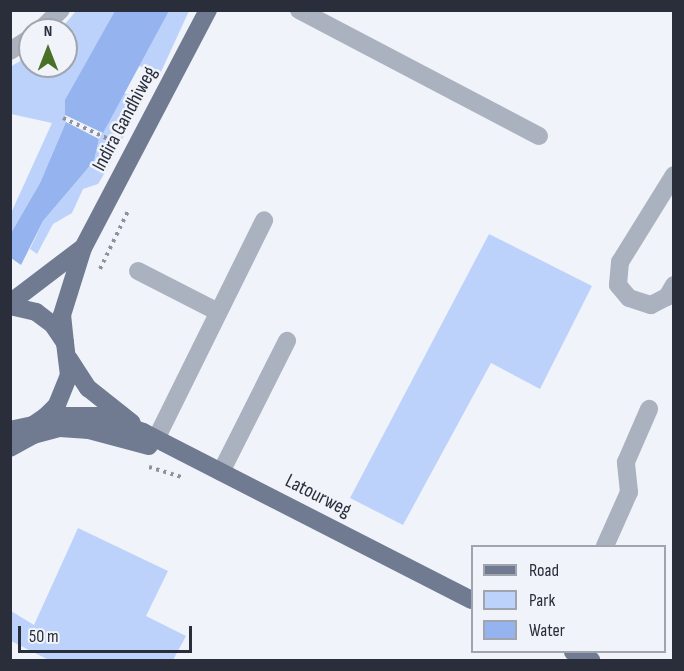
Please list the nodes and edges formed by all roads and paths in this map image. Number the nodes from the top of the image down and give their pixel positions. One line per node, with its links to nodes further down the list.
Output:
1 (208, 10): 7 (main road, Indira Gandhiweg)
2 (299, 10): 4 (street)
3 (63, 118): 5 (path)
4 (539, 136)
5 (103, 137)
6 (674, 175): 12 (street)
7 (119, 180): 9 (main road, Indira Gandhiweg); 11 (path)
8 (264, 220): 14 (street)
9 (82, 248): 13 (main road, Indira Gandhiweg); 16 (main road, Indira Gandhiweg)
10 (138, 271): 14 (street)
11 (98, 274)
12 (674, 285)
13 (10, 304): 16 (main road, Latourweg)
14 (218, 312): 20 (street)
15 (287, 342): 24 (street)
16 (67, 351): 18 (main road, Indira Gandhiweg); 20 (main road, Latourweg)
17 (649, 409): 25 (street)
18 (46, 416): 19 (main road); 20 (main road, Latourweg)
19 (10, 430)
20 (149, 435): 22 (main road, Latourweg)
21 (10, 448): 22 (main road)
22 (186, 454): 24 (main road, Latourweg)
23 (141, 463): 24 (path)
24 (221, 472): 26 (main road, Latourweg)
25 (605, 545)
26 (471, 599)
27 (577, 653): 28 (main road)
28 (591, 660)

